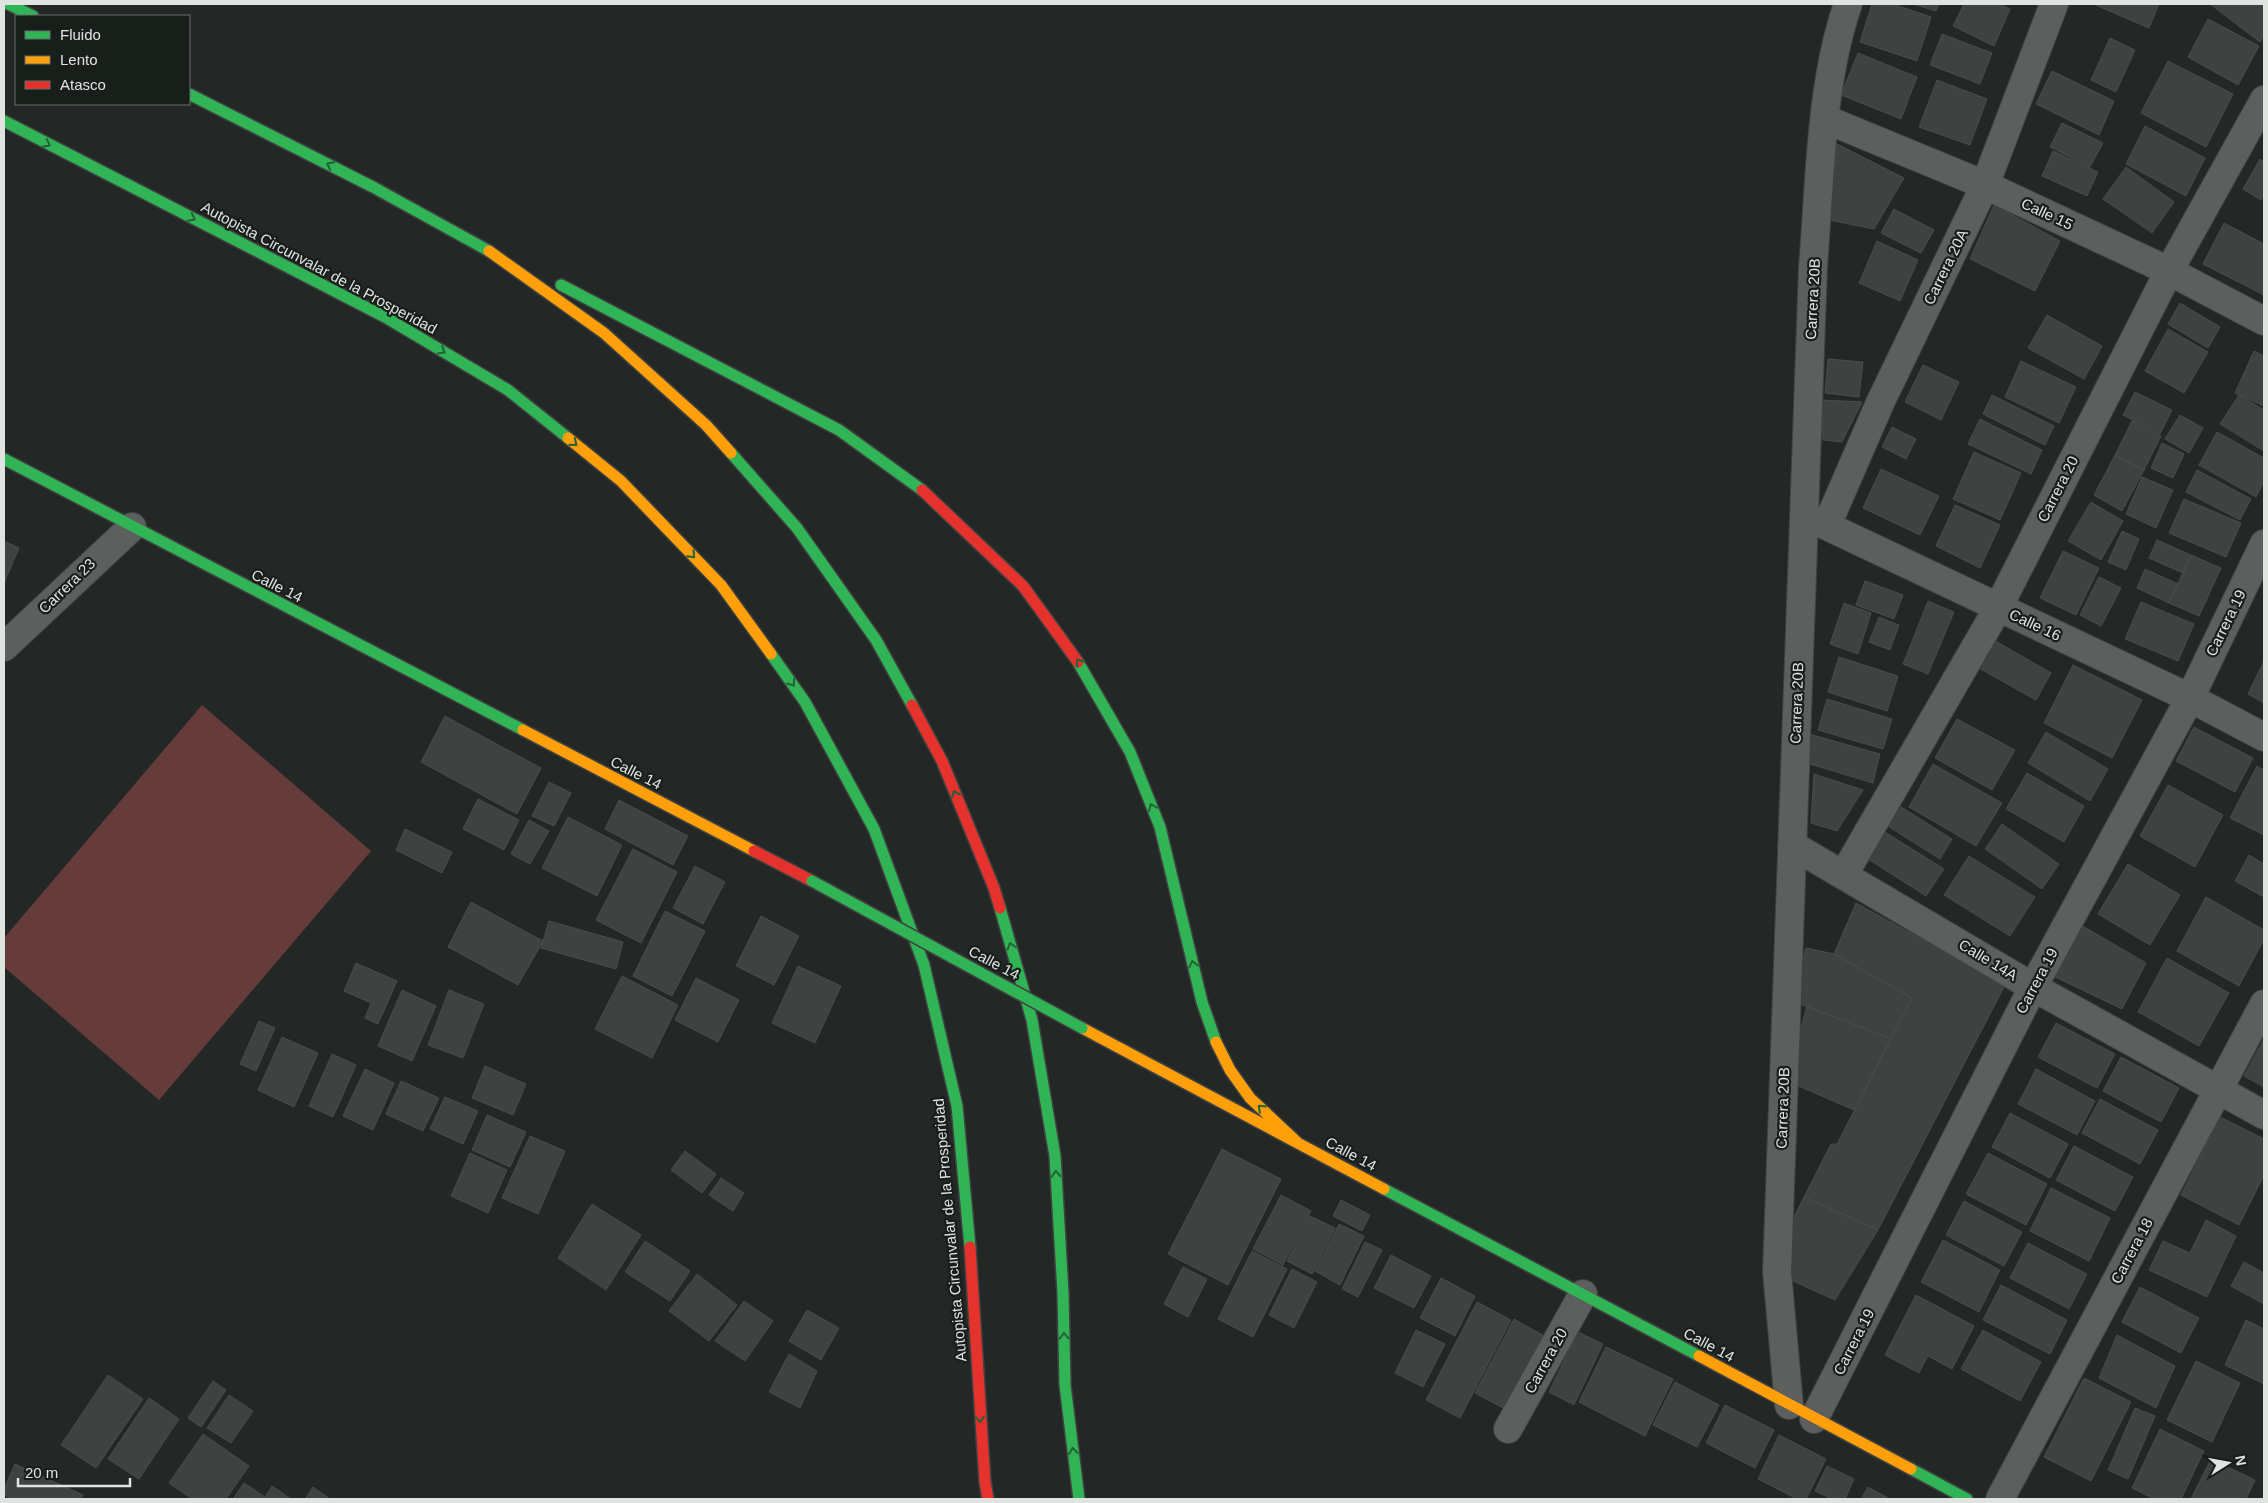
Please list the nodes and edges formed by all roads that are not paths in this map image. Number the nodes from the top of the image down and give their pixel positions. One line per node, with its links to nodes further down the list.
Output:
1 (8, 4): 4 (main road)
2 (1848, 4): 7 (street, Carrera 20B)
3 (2054, 4): 9 (street, Carrera 20A)
4 (31, 15)
5 (190, 95): 10 (main road, one-way to 5)
6 (2264, 100): 11 (street, Carrera 20)
7 (1825, 119): 9 (street, Calle 15); 14 (street, Carrera 20B)
8 (4, 121): 32 (main road, Autopista Circunvalar de la Prosperidad, one-way to 32)
9 (1985, 185): 11 (street, Calle 15); 14 (street, Carrera 20A)
10 (373, 187): 27 (main road, one-way to 10); 33 (main road, one-way to 10)
11 (2169, 271): 12 (street, Calle 15); 17 (street, Carrera 20)
12 (2264, 321)
13 (4, 459): 15 (main road, Calle 14)
14 (1816, 520): 17 (street, Calle 16); 21 (street, Carrera 20B)
15 (132, 527): 18 (street, Carrera 23); 27 (main road, Calle 14, bridge)
16 (2264, 544): 19 (street, Carrera 19)
17 (1998, 608): 19 (street, Calle 16); 22 (street, Carrera 20)
18 (4, 647)
19 (2190, 698): 20 (street, Calle 16); 23 (street, Carrera 19)
20 (2264, 737)
21 (1792, 845): 22 (street, Calle 14A); 29 (street, Carrera 20B)
22 (1844, 874): 23 (street, Calle 14A)
23 (2034, 987): 25 (street, Calle 14A); 30 (street, Carrera 19)
24 (2264, 1004): 25 (street, Carrera 18)
25 (2218, 1088): 26 (street, Calle 14A); 35 (street, Carrera 18)
26 (2264, 1115)
27 (1297, 1142): 28 (main road, Calle 14)
28 (1583, 1294): 29 (main road, Calle 14); 31 (street, Carrera 20)
29 (1789, 1405): 30 (main road, Calle 14)
30 (1814, 1419): 34 (main road, Calle 14)
31 (1508, 1429)
32 (988, 1499)
33 (1079, 1499)
34 (1967, 1499)
35 (2000, 1499)

